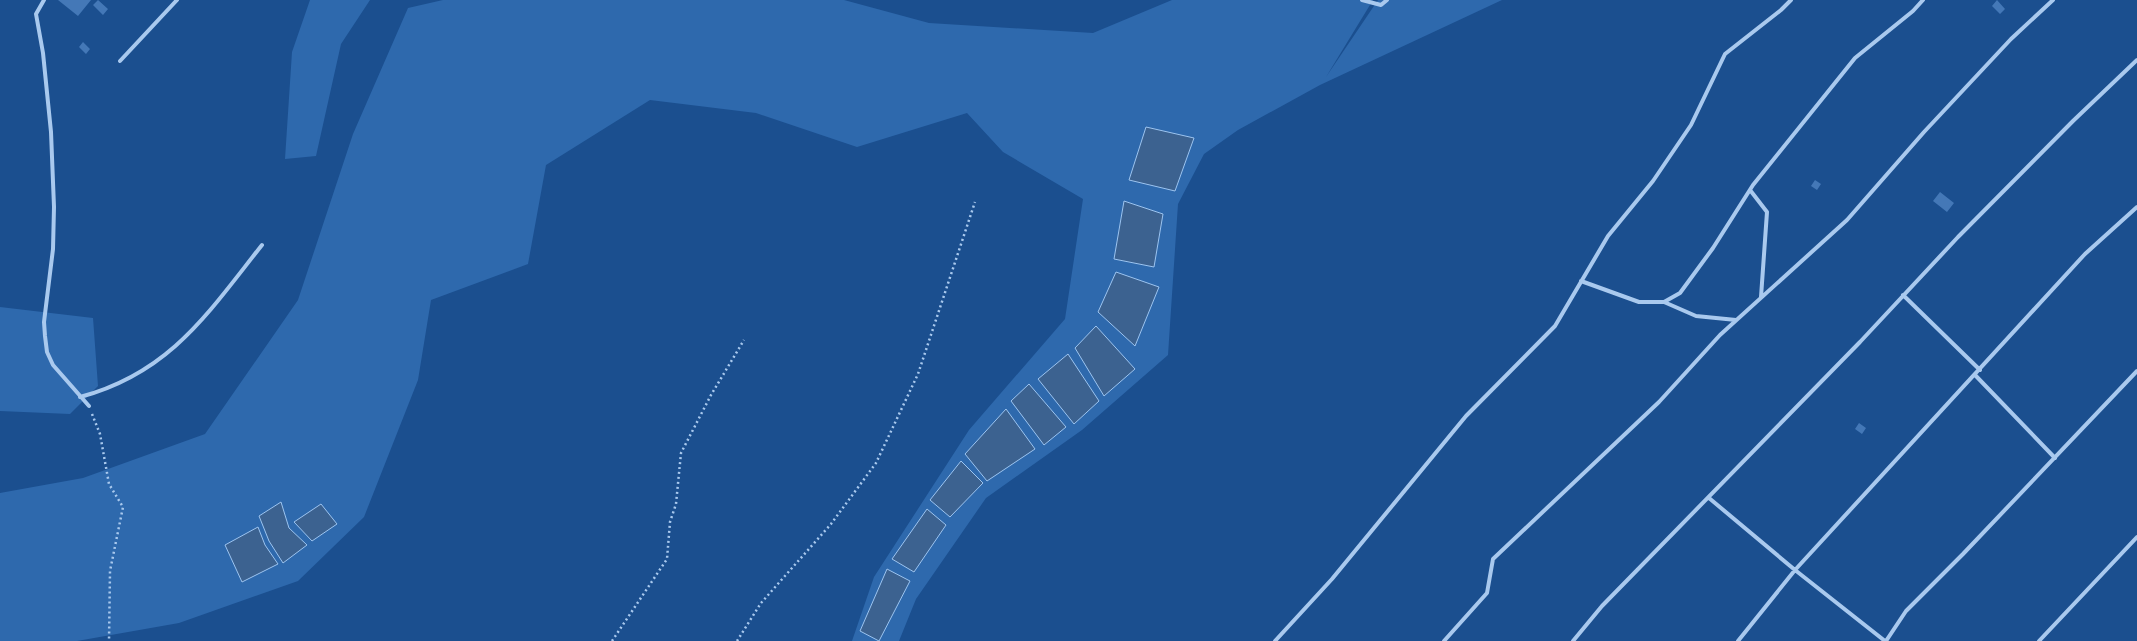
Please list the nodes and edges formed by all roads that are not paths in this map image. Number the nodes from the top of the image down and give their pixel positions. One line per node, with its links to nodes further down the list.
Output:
1 (44, 0): 21 (street)
2 (177, 0): 9 (street)
3 (1362, 0): 4 (street)
4 (1387, 0)
5 (1791, 0): 13 (street)
6 (1923, 0): 10 (street)
7 (2053, 0): 15 (street)
8 (2137, 60): 14 (street)
9 (120, 61)
10 (1750, 190): 15 (street); 16 (street)
11 (2137, 207): 18 (street)
12 (262, 245): 21 (street)
13 (1581, 281): 16 (street); 27 (street)
14 (1903, 295): 18 (street); 24 (street)
15 (1761, 297): 17 (street)
16 (1664, 302): 17 (street)
17 (1736, 320): 28 (street)
18 (1980, 370): 20 (street)
19 (2137, 371): 23 (street)
20 (1975, 375): 23 (street); 26 (street)
21 (80, 397): 22 (street)
22 (89, 406)
23 (2055, 458): 31 (street)
24 (1709, 498): 26 (street); 29 (street)
25 (2137, 537): 32 (street)
26 (1795, 570): 30 (street); 31 (street)
27 (1275, 641)
28 (1444, 641)
29 (1573, 641)
30 (1738, 641)
31 (1886, 641)
32 (2039, 641)

